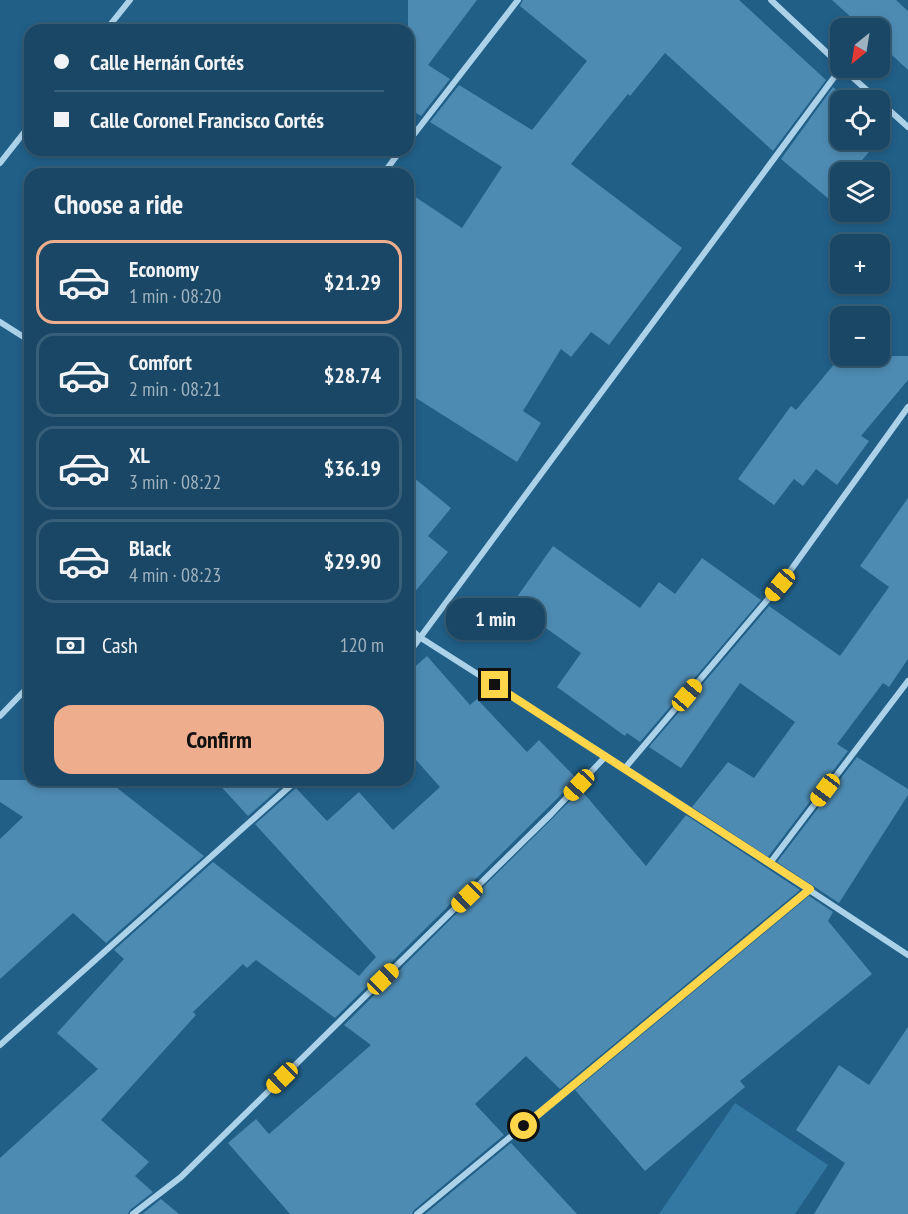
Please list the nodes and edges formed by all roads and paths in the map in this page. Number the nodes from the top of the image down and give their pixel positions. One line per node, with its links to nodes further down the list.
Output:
1 (130, 0): 4 (street)
2 (518, 0): 12 (street)
3 (771, 0): 5 (street)
4 (111, 24)
5 (830, 56)
6 (833, 78): 18 (street)
7 (853, 78): 8 (street)
8 (867, 90)
9 (890, 111): 10 (street)
10 (908, 128)
11 (24, 133): 13 (street)
12 (414, 134)
13 (0, 163)
14 (0, 322): 15 (street)
15 (24, 337)
16 (908, 407): 24 (street)
17 (414, 632): 18 (street)
18 (421, 638): 19 (street); 23 (street)
19 (414, 647)
20 (908, 681): 26 (street)
21 (24, 691): 22 (street)
22 (0, 717)
23 (606, 756): 24 (street); 30 (street)
24 (625, 768): 26 (street)
25 (290, 786): 29 (street)
26 (770, 863): 27 (street)
27 (810, 889): 28 (street); 31 (street)
28 (908, 955)
29 (0, 1045)
30 (134, 1214)
31 (417, 1214)

